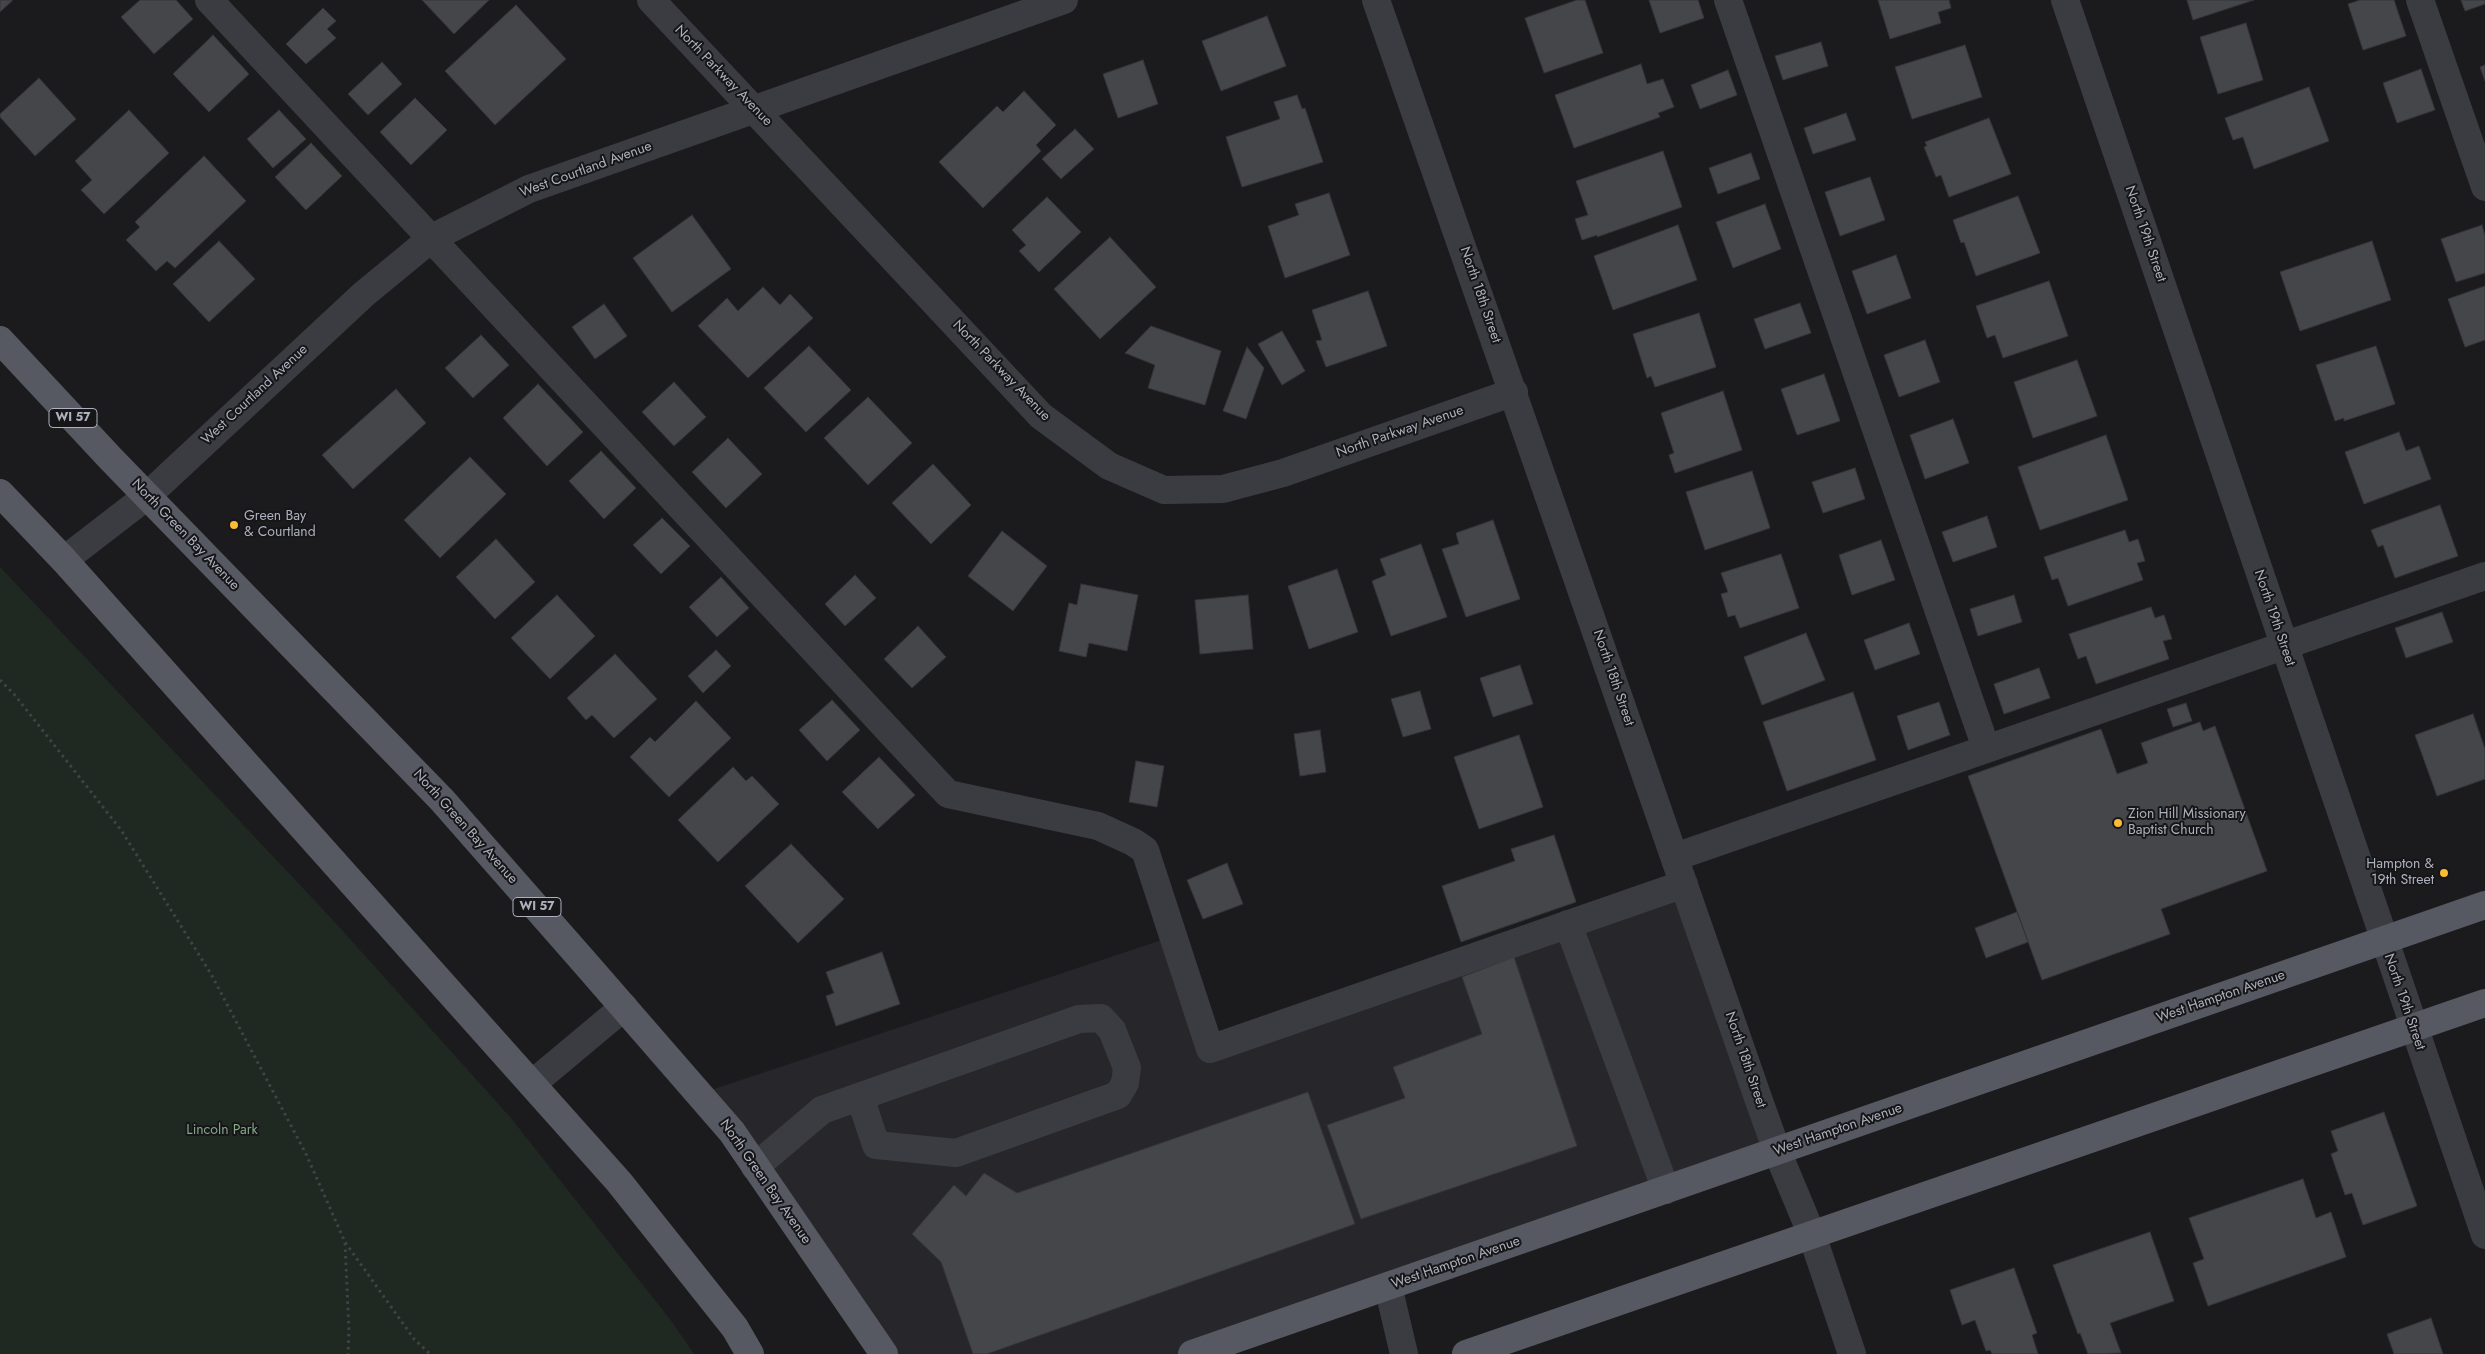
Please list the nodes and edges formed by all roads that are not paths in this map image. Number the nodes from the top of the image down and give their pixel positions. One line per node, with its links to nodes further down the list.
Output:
1 (209, 0): 11 (street)
2 (651, 0): 9 (street, North Parkway Avenue)
3 (1064, 0): 8 (street, West Courtland Avenue)
4 (1376, 0): 13 (street, North 18th Street)
5 (1728, 0): 19 (street)
6 (2065, 0): 18 (street, North 19th Street)
7 (2420, 0): 10 (street)
8 (1019, 8): 9 (street, West Courtland Avenue)
9 (754, 108): 11 (street, West Courtland Avenue); 13 (street, North Parkway Avenue)
10 (2485, 187)
11 (432, 238): 15 (street, West Courtland Avenue); 23 (street)
12 (0, 340): 15 (main road, North Green Bay Avenue / WI 57)
13 (1514, 392): 20 (street, North 18th Street)
14 (0, 494): 16 (main road)
15 (147, 496): 16 (street, West Courtland Avenue); 26 (main road, North Green Bay Avenue / WI 57)
16 (64, 560): 28 (main road)
17 (2485, 576): 18 (street)
18 (2284, 645): 19 (street); 24 (street, North 19th Street)
19 (1986, 748): 20 (street)
20 (1675, 857): 21 (street, North 18th Street)
21 (1684, 884): 23 (street); 30 (street, North 18th Street)
22 (2485, 905): 24 (main road, West Hampton Avenue)
23 (1568, 924): 32 (street)
24 (2383, 940): 27 (street, North 19th Street); 30 (main road, West Hampton Avenue)
25 (2485, 1003): 27 (main road)
26 (624, 1007): 28 (street); 31 (main road, North Green Bay Avenue / WI 57)
27 (2413, 1028): 33 (main road); 34 (street, North 19th Street)
28 (532, 1084): 36 (main road)
29 (860, 1097): 29 (street); 31 (street)
30 (1776, 1151): 32 (main road, West Hampton Avenue); 33 (street, North 18th Street)
31 (755, 1167): 37 (main road, North Green Bay Avenue / WI 57)
32 (1666, 1190): 35 (main road, West Hampton Avenue)
33 (1812, 1235): 40 (main road); 41 (street, North 18th Street)
34 (2485, 1235)
35 (1388, 1286): 38 (main road, West Hampton Avenue); 39 (street)
36 (750, 1354)
37 (884, 1354)
38 (1192, 1354)
39 (1404, 1354)
40 (1466, 1354)
41 (1852, 1354)

